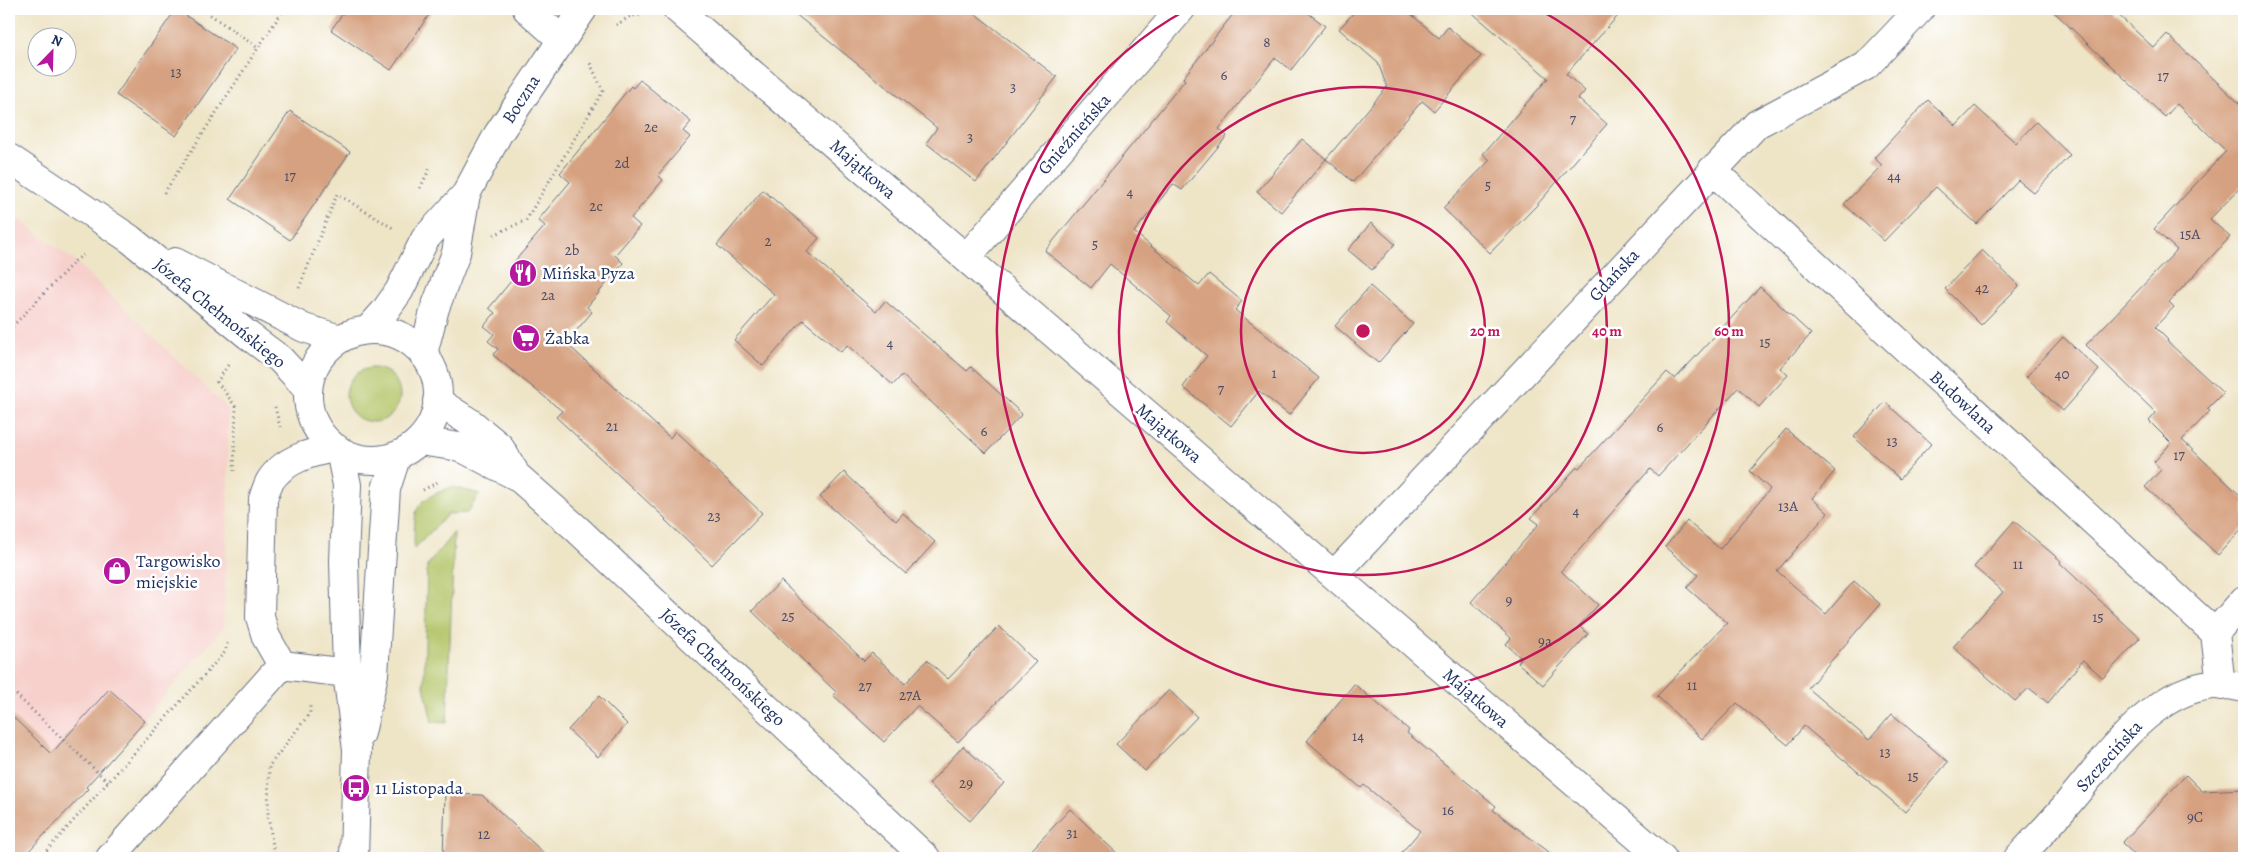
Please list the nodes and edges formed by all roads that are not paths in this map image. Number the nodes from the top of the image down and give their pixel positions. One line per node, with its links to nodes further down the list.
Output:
1 (527, 9): 6 (street)
2 (583, 9): 6 (street, Boczna)
3 (677, 9): 11 (street, Majątkowa)
4 (1181, 9): 11 (street, Gnieźnieńska)
5 (1920, 9): 8 (street, Gdańska)
6 (561, 39): 9 (street, Boczna)
7 (9, 158): 10 (street, Józefa Chełmońskiego)
8 (1712, 170): 21 (street, Gdańska); 23 (street, Budowlana)
9 (466, 194): 12 (street, Boczna); 14 (street, Boczna)
10 (130, 239): 13 (street, Józefa Chełmońskiego); 15 (street, Józefa Chełmońskiego)
11 (966, 258): 21 (street, Majątkowa)
12 (368, 330): 13 (street); 14 (street)
13 (340, 338): 15 (street)
14 (423, 354): 16 (street)
15 (308, 389): 18 (street)
16 (437, 401): 17 (street); 20 (street, Józefa Chełmońskiego)
17 (419, 440): 19 (street); 20 (street, Józefa Chełmońskiego)
18 (338, 450): 19 (street); 24 (street); 25 (street)
19 (396, 458): 27 (street)
20 (518, 477): 30 (street, Józefa Chełmońskiego)
21 (1334, 575): 31 (street, Majątkowa)
22 (2244, 600): 23 (street)
23 (2215, 633): 26 (street)
24 (282, 665): 25 (street); 28 (street)
25 (347, 673): 27 (street)
26 (2232, 687): 32 (street, Szczecińska)
27 (357, 750): 29 (street)
28 (110, 858)
29 (354, 858)
30 (926, 858)
31 (1662, 858)
32 (2018, 858)

